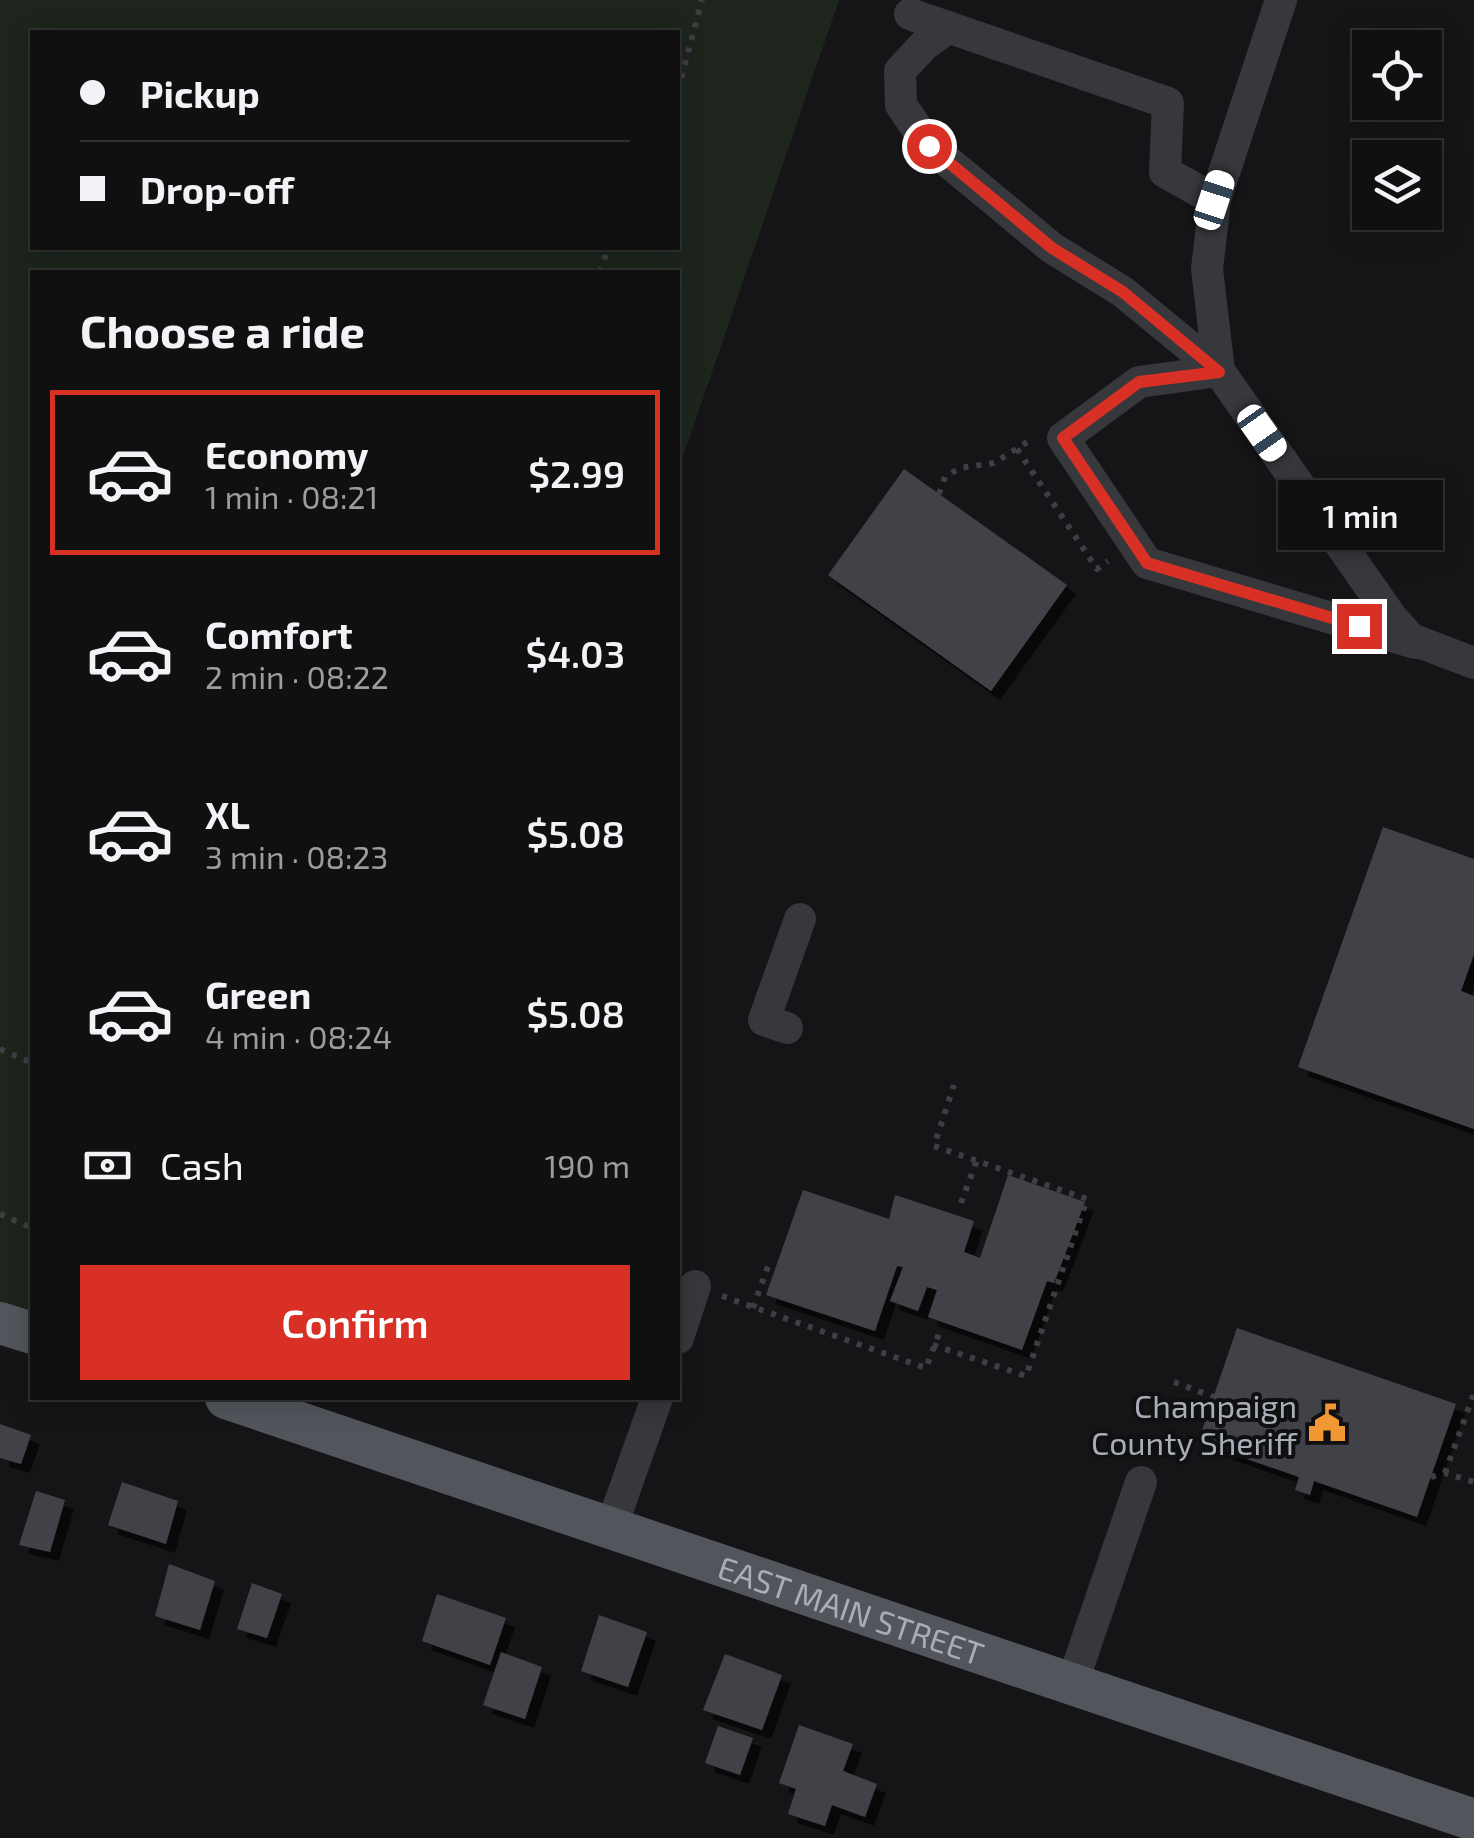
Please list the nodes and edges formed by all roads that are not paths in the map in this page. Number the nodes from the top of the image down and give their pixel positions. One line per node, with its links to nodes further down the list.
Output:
1 (1281, 0): 4 (street)
2 (910, 14): 3 (street)
3 (948, 28): 4 (street); 5 (street)
4 (1214, 200): 5 (street)
5 (1219, 372): 6 (street); 6 (street)
6 (1430, 647): 7 (street)
7 (1474, 663)
8 (800, 918): 9 (street)
9 (787, 1028)
10 (696, 1286): 13 (street)
11 (0, 1322): 12 (main road)
12 (30, 1332)
13 (680, 1332)
14 (232, 1400): 17 (main road, EAST MAIN STREET)
15 (656, 1400): 17 (street)
16 (1141, 1482): 18 (street)
17 (612, 1528): 18 (main road, EAST MAIN STREET)
18 (1072, 1684): 19 (main road, EAST MAIN STREET)
19 (1474, 1820)

